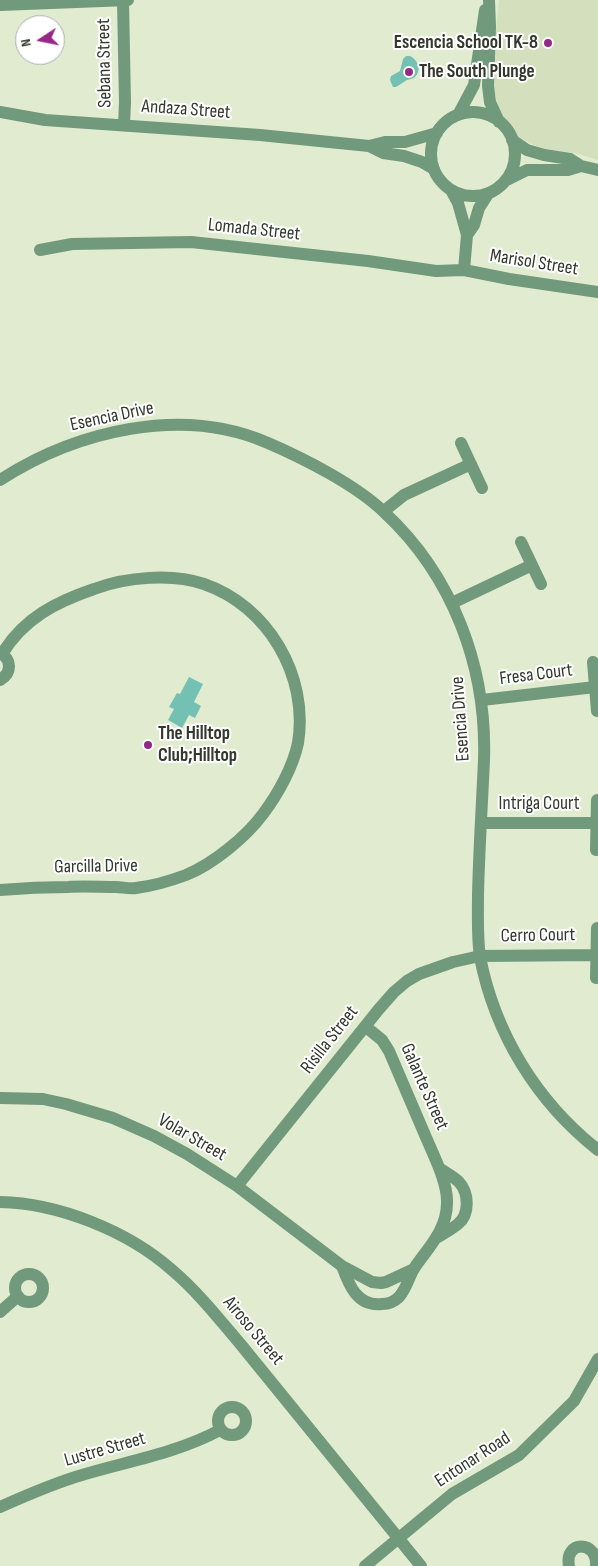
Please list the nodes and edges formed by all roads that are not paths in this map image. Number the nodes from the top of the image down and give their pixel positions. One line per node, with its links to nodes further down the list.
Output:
1 (123, 0): 2 (street); 4 (street); 8 (street, Sebana Street)
2 (128, 0)
3 (488, 0): 6 (street); 7 (street)
4 (0, 5)
5 (0, 112): 8 (street, Andaza Street)
6 (458, 115): 7 (street); 9 (street)
7 (499, 122): 10 (street)
8 (124, 125): 11 (street, Andaza Street)
9 (437, 132): 11 (street, Andaza Street); 13 (street)
10 (512, 140): 12 (street); 15 (street)
11 (369, 146): 13 (street, Andaza Street)
12 (581, 166): 14 (street); 15 (street)
13 (434, 169): 16 (street)
14 (598, 170)
15 (506, 181): 17 (street)
16 (451, 190): 17 (street); 18 (street)
17 (488, 194): 18 (street)
18 (467, 235): 20 (street)
19 (40, 250): 20 (street, Lomada Street)
20 (464, 270): 21 (street, Marisol Street)
21 (598, 292)
22 (461, 443): 23 (street)
23 (471, 464): 25 (street); 26 (street)
24 (0, 480): 26 (street, Esencia Drive)
25 (482, 488)
26 (384, 511): 30 (street, Esencia Drive)
27 (521, 542): 28 (street)
28 (532, 565): 29 (street); 30 (street)
29 (541, 584)
30 (452, 603): 35 (street, Esencia Drive)
31 (1, 653): 33 (street, Garcilla Drive); 41 (street, Garcilla Drive)
32 (593, 662): 34 (street, Fresa Court)
33 (0, 680)
34 (595, 688): 35 (street, Fresa Court); 36 (street, Fresa Court)
35 (482, 700): 38 (street, Esencia Drive)
36 (597, 711)
37 (596, 800): 39 (street, Intriga Court)
38 (482, 823): 39 (street, Intriga Court); 44 (street, Esencia Drive)
39 (596, 823): 40 (street, Intriga Court)
40 (596, 850)
41 (0, 890)
42 (597, 928): 43 (street, Cerro Court)
43 (596, 954): 44 (street, Cerro Court); 45 (street, Cerro Court)
44 (480, 956): 46 (street, Risilla Street); 48 (street, Esencia Drive)
45 (596, 978)
46 (366, 1026): 49 (street, Galante Street); 50 (street, Risilla Street)
47 (0, 1098): 50 (street, Volar Street)
48 (598, 1150)
49 (439, 1168): 52 (street, Galante Street); 52 (street, Galante Street)
50 (237, 1186): 53 (street, Volar Street)
51 (0, 1202): 62 (street, Airoso Street)
52 (438, 1237): 54 (street, Galante Street)
53 (342, 1266): 55 (street, Volar Street); 57 (street, Volar Street)
54 (414, 1269): 55 (street, Galante Street); 57 (street, Galante Street)
55 (377, 1283)
56 (18, 1296): 58 (street)
57 (378, 1305)
58 (0, 1312)
59 (598, 1360): 62 (street, Entonar Road)
60 (220, 1430): 61 (street, Lustre Street)
61 (0, 1507)
62 (398, 1539): 63 (street, Entonar Road); 64 (street, Airoso Street)
63 (365, 1566)
64 (421, 1566)
65 (569, 1566): 66 (street)
66 (597, 1566)

